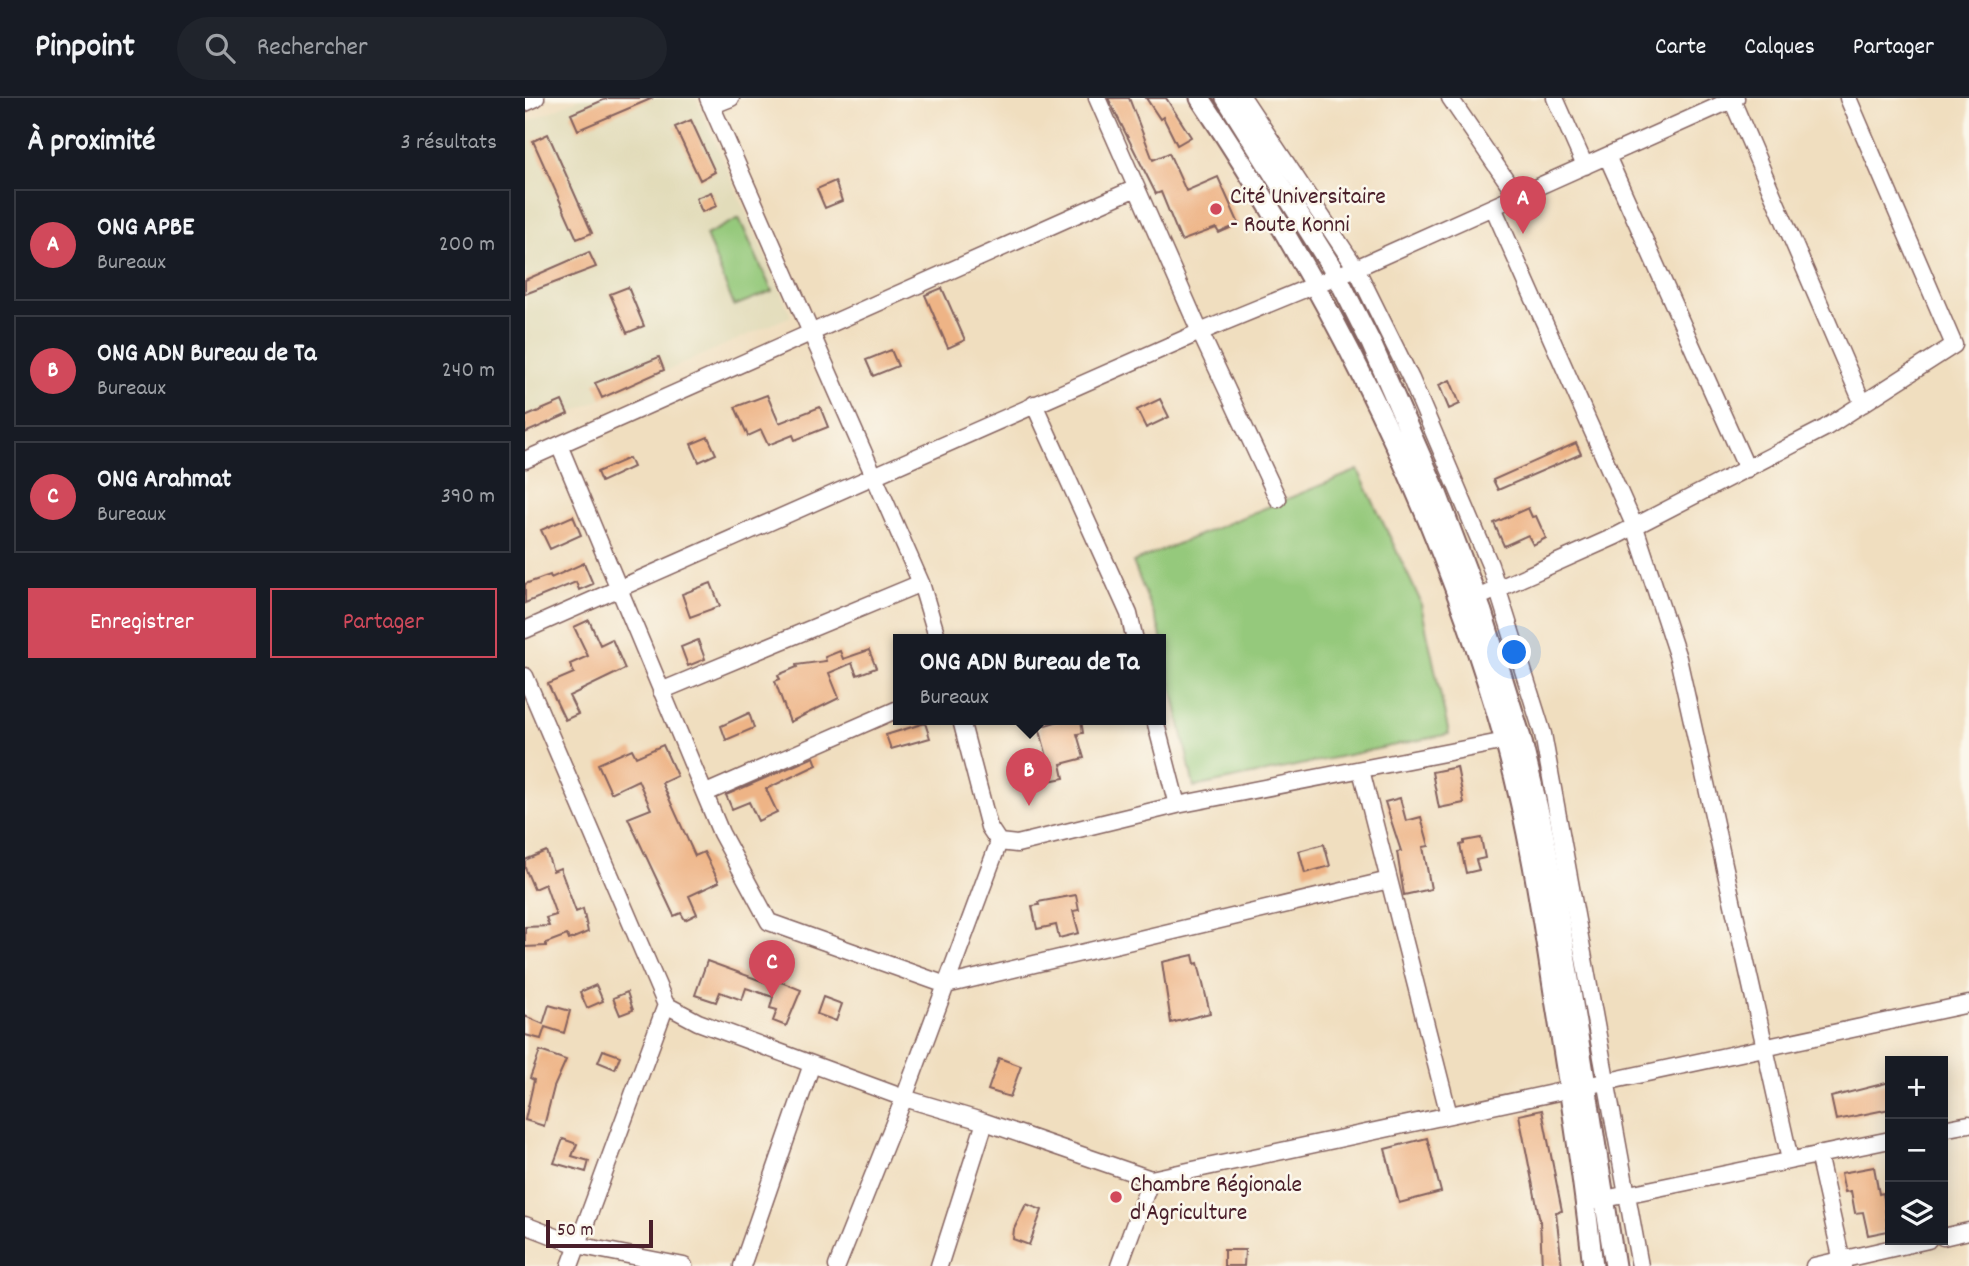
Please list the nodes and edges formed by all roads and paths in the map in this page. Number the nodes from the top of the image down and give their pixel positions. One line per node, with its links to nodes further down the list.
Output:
1 (536, 98): 12 (street)
2 (731, 98): 11 (street)
3 (1097, 98): 16 (street)
4 (1200, 98): 21 (main road)
5 (1226, 98): 20 (main road)
6 (1243, 98): 19 (street)
7 (1450, 98): 17 (street)
8 (1556, 98): 15 (street)
9 (1848, 98): 25 (street)
10 (1734, 99): 13 (street); 25 (street)
11 (709, 102): 23 (street)
12 (525, 103)
13 (1700, 105): 14 (street)
14 (1607, 156): 15 (street); 28 (street)
15 (1585, 166): 17 (street)
16 (1136, 188): 22 (street); 23 (street)
17 (1517, 196): 18 (street)
18 (1493, 207): 19 (street); 32 (street)
19 (1356, 268): 20 (street); 35 (street)
20 (1336, 274): 21 (street); 30 (main road)
21 (1313, 284): 22 (street); 30 (main road)
22 (1200, 332): 24 (street); 31 (street)
23 (811, 333): 26 (street); 29 (street)
24 (1034, 404): 29 (street); 39 (street)
25 (1863, 404): 28 (street)
26 (559, 445): 27 (street); 34 (street)
27 (525, 460)
28 (1747, 469): 32 (street)
29 (873, 474): 33 (street); 34 (street)
30 (1427, 495): 36 (main road)
31 (1278, 499)
32 (1635, 527): 35 (street); 54 (street)
33 (921, 583): 38 (street); 41 (street)
34 (619, 589): 37 (street); 41 (street)
35 (1498, 589): 36 (street); 56 (street)
36 (1469, 602): 45 (main road)
37 (525, 630)
38 (936, 634)
39 (1134, 634)
40 (525, 676): 53 (street)
41 (661, 691): 47 (street)
42 (893, 711): 47 (street)
43 (962, 725): 49 (street)
44 (1156, 725): 48 (street)
45 (1513, 740): 46 (street); 57 (main road)
46 (1361, 769): 48 (street); 50 (street)
47 (706, 793): 51 (street)
48 (1177, 805): 49 (street)
49 (999, 842): 51 (street)
50 (1389, 880): 51 (street); 59 (street)
51 (946, 985): 58 (street)
52 (1969, 1004): 54 (street)
53 (666, 1005): 55 (street); 72 (street)
54 (1762, 1049): 56 (street); 65 (street)
55 (812, 1064): 58 (street); 77 (street)
56 (1608, 1081): 57 (street); 67 (street)
57 (1578, 1088): 59 (street); 68 (main road)
58 (904, 1098): 60 (street); 78 (street)
59 (1449, 1115): 66 (street)
60 (985, 1122): 66 (street); 79 (street)
61 (1969, 1124): 62 (street)
62 (1948, 1128)
63 (1885, 1141): 64 (street)
64 (1818, 1154): 65 (street); 74 (street)
65 (1790, 1160): 67 (street)
66 (1151, 1179): 80 (street)
67 (1628, 1195): 68 (street); 83 (street)
68 (1595, 1201): 81 (main road); 82 (main road)
69 (525, 1225): 72 (street)
70 (1969, 1231): 71 (street)
71 (1948, 1236)
72 (577, 1245): 75 (street); 76 (street)
73 (1908, 1245): 74 (street)
74 (1842, 1262): 84 (street)
75 (570, 1266)
76 (684, 1266)
77 (742, 1266)
78 (837, 1266)
79 (939, 1266)
80 (1119, 1266)
81 (1593, 1266)
82 (1615, 1266)
83 (1640, 1266)
84 (1814, 1266)

